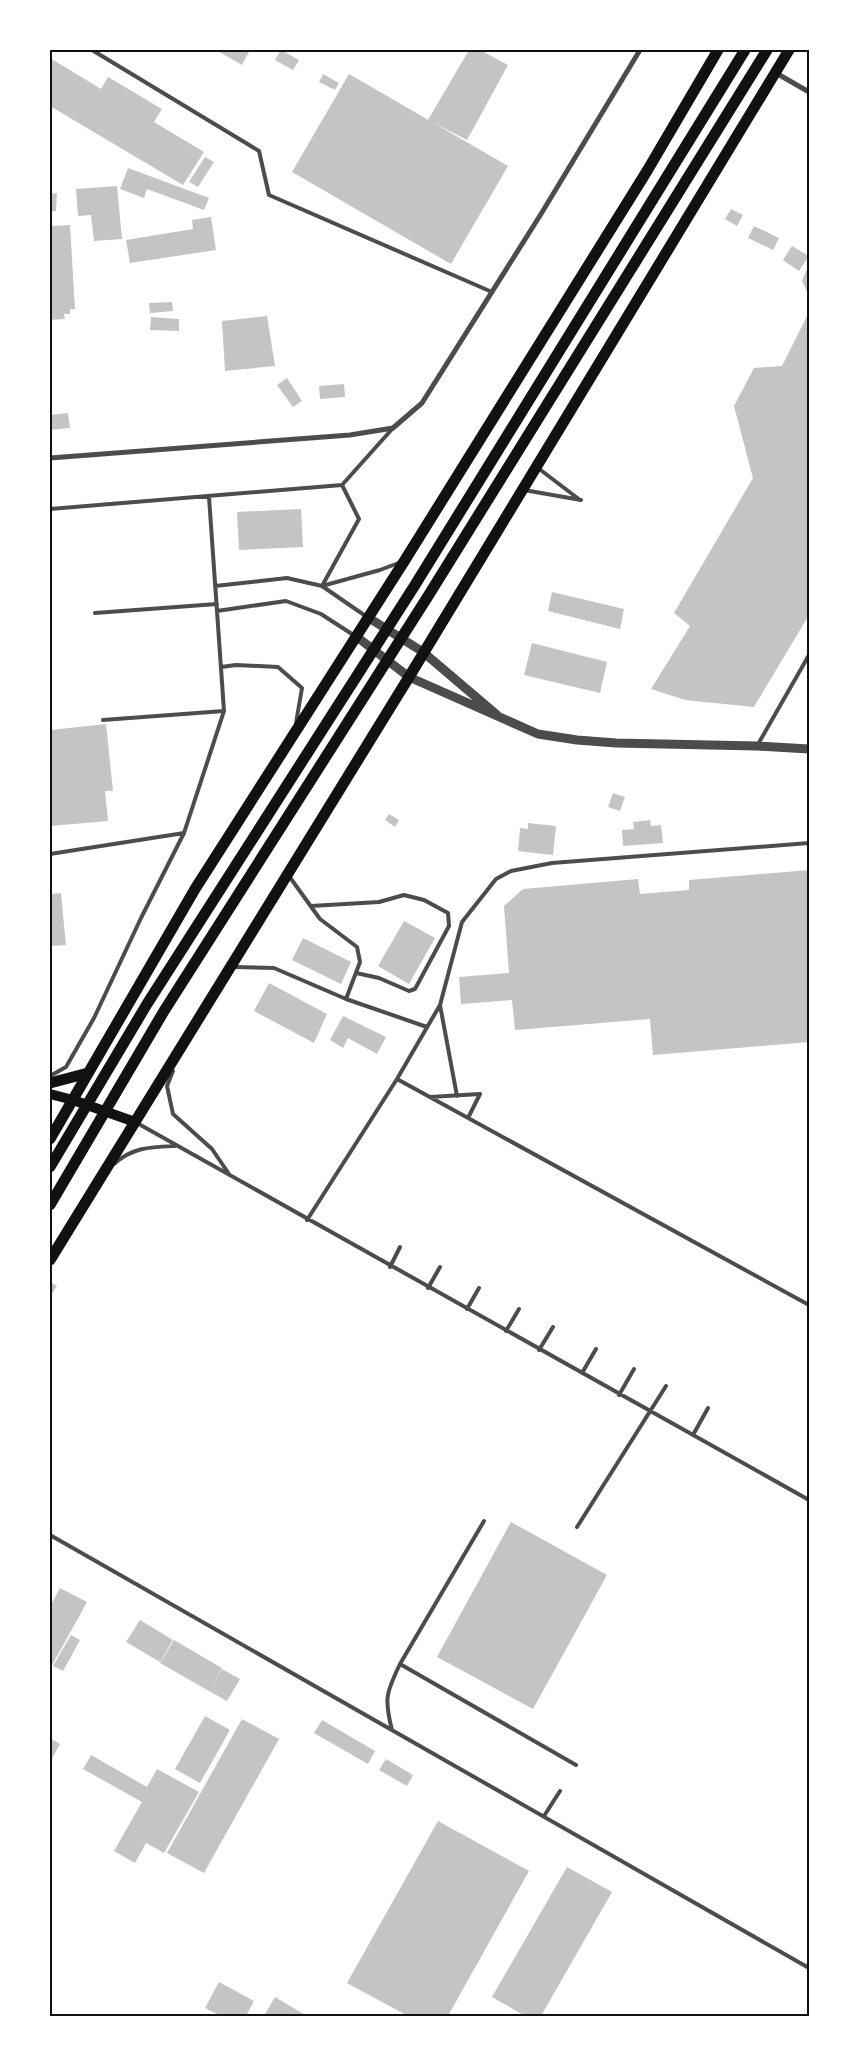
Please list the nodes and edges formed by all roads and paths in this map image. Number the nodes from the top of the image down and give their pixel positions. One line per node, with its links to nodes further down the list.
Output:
1 (92, 50): 9 (lane)
2 (640, 50): 9 (street)
3 (718, 50): 17 (main road)
4 (745, 50): 58 (main road)
5 (767, 50): 61 (main road)
6 (789, 50): 7 (main road)
7 (775, 73): 8 (street); 12 (main road)
8 (809, 92)
9 (492, 292): 10 (street)
10 (393, 428): 11 (street); 13 (lane)
11 (50, 458)
12 (536, 467): 14 (main road); 14 (lane)
13 (342, 485): 15 (lane); 19 (lane)
14 (522, 490): 25 (main road)
15 (209, 497): 16 (lane); 18 (lane)
16 (50, 509)
17 (405, 560): 19 (lane); 23 (main road)
18 (215, 586): 19 (lane); 20 (lane)
19 (322, 586): 23 (lane)
20 (217, 604): 21 (lane); 22 (lane)
21 (217, 611): 24 (lane); 27 (lane)
22 (95, 613)
23 (369, 618): 24 (main road); 25 (street)
24 (357, 637): 28 (street); 32 (main road)
25 (424, 652): 28 (main road); 31 (street)
26 (809, 655): 33 (lane)
27 (221, 667): 29 (lane); 32 (lane)
28 (409, 678): 31 (street); 38 (main road)
29 (224, 711): 30 (lane); 35 (lane)
30 (103, 720)
31 (503, 720): 33 (street)
32 (294, 735): 46 (main road)
33 (757, 746): 34 (street)
34 (809, 749)
35 (184, 833): 37 (lane); 47 (lane)
36 (809, 843): 43 (lane)
37 (50, 854)
38 (287, 874): 39 (lane); 40 (main road)
39 (311, 906): 41 (lane); 41 (lane)
40 (230, 967): 42 (lane); 45 (main road)
41 (356, 973): 42 (lane)
42 (346, 999): 44 (lane)
43 (440, 1004): 44 (lane); 51 (lane)
44 (427, 1027): 48 (lane)
45 (182, 1045): 55 (main road); 60 (lane)
46 (88, 1073): 49 (main road); 53 (main road)
47 (50, 1076)
48 (397, 1079): 52 (lane); 62 (lane)
49 (50, 1083)
50 (50, 1094): 53 (main road)
51 (457, 1096): 52 (lane); 54 (lane)
52 (430, 1098): 54 (lane)
53 (73, 1100): 55 (main road); 56 (main road)
54 (468, 1118): 69 (lane)
55 (134, 1122): 57 (lane); 59 (main road)
56 (50, 1139)
57 (177, 1146): 59 (lane); 60 (lane)
58 (50, 1167)
59 (101, 1175): 64 (main road)
60 (230, 1176): 62 (lane)
61 (51, 1204)
62 (307, 1220): 65 (lane)
63 (400, 1246): 65 (lane)
64 (50, 1260)
65 (390, 1266): 67 (lane)
66 (440, 1267): 67 (lane)
67 (428, 1288): 70 (lane)
68 (479, 1288): 70 (lane)
69 (809, 1305)
70 (466, 1309): 73 (lane)
71 (519, 1309): 73 (lane)
72 (553, 1327): 75 (lane)
73 (506, 1332): 75 (lane)
74 (596, 1349): 77 (lane)
75 (540, 1350): 77 (lane)
76 (634, 1369): 79 (lane)
77 (582, 1373): 79 (lane)
78 (666, 1386): 81 (lane)
79 (619, 1394): 81 (lane)
80 (708, 1408): 82 (lane)
81 (651, 1412): 82 (lane); 85 (lane)
82 (692, 1435): 83 (lane)
83 (809, 1500)
84 (484, 1521): 87 (lane)
85 (577, 1527)
86 (50, 1535): 88 (lane)
87 (400, 1664): 88 (lane); 89 (lane)
88 (392, 1730): 91 (lane)
89 (576, 1766)
90 (560, 1790): 91 (lane)
91 (544, 1816): 92 (lane)
92 (809, 1968)

